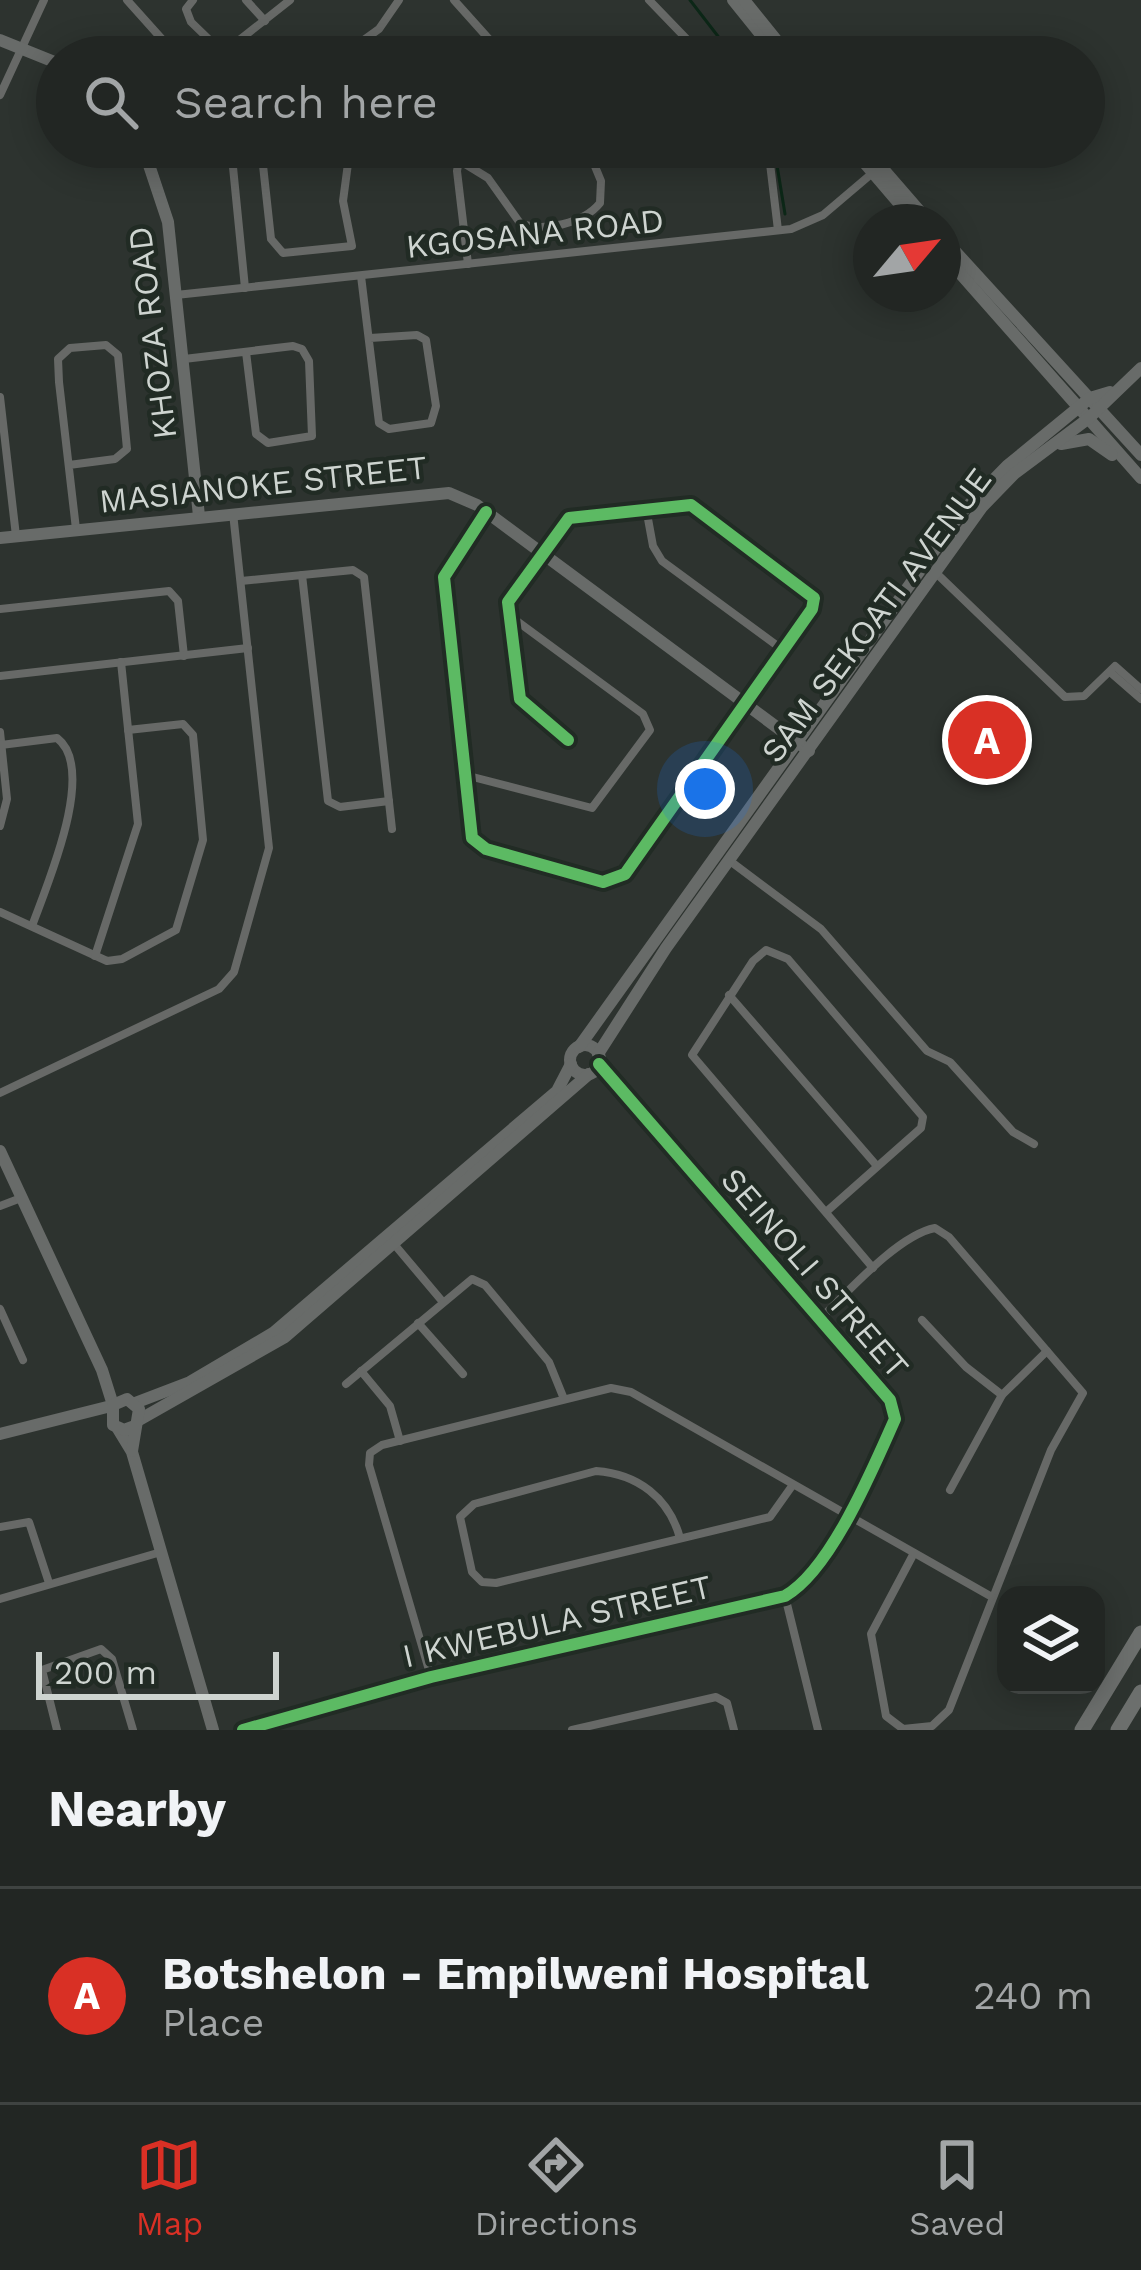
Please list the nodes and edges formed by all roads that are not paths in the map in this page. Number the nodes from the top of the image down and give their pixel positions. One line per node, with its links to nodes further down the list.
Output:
1 (128, 0): 12 (street)
2 (193, 0): 13 (street)
3 (245, 0): 11 (street)
4 (290, 0): 11 (street)
5 (399, 0): 15 (street)
6 (454, 0): 16 (street)
7 (649, 0): 17 (street)
8 (733, 0): 18 (street)
9 (744, 0): 19 (street)
10 (41, 1): 21 (street)
11 (265, 21): 14 (street)
12 (160, 36)
13 (205, 36)
14 (247, 36)
15 (369, 36)
16 (486, 36)
17 (684, 36)
18 (762, 36)
19 (773, 36)
20 (0, 40): 21 (street)
21 (19, 47): 22 (street); 23 (street)
22 (36, 54)
23 (0, 95)
24 (150, 168): 41 (street, KHOZA ROAD)
25 (233, 168): 40 (street)
26 (263, 168): 27 (street)
27 (347, 168)
28 (458, 168): 37 (street)
29 (470, 168): 30 (street)
30 (596, 168)
31 (771, 168): 35 (street)
32 (876, 170): 33 (street); 34 (street); 35 (street, KGOSANA ROAD)
33 (902, 204)
34 (911, 204)
35 (778, 230): 37 (street, KGOSANA ROAD)
36 (961, 259): 47 (street)
37 (468, 264): 39 (street, KGOSANA ROAD)
38 (961, 273): 47 (street)
39 (361, 276): 40 (street, KGOSANA ROAD); 42 (street)
40 (245, 288): 41 (street, KGOSANA ROAD)
41 (175, 296): 44 (street, KHOZA ROAD)
42 (370, 338): 42 (street)
43 (246, 352): 43 (street); 44 (street)
44 (182, 359): 56 (street, KHOZA ROAD)
45 (1141, 368): 47 (street)
46 (0, 398): 51 (street)
47 (1090, 408): 48 (street); 49 (street, SAM SEKOATI AVENUE); 52 (street); 61 (street, SAM SEKOATI AVENUE)
48 (1141, 454)
49 (1035, 458): 52 (street); 61 (street, SAM SEKOATI AVENUE)
50 (69, 465): 50 (street); 57 (street)
51 (4, 471): 58 (street)
52 (1137, 474)
53 (646, 508): 60 (street); 67 (street); 67 (street)
54 (232, 512): 55 (street, MASIANOKE STREET); 56 (street, MASIANOKE STREET); 63 (street)
55 (486, 512): 60 (street, MASIANOKE STREET); 80 (street)
56 (200, 516): 57 (street, MASIANOKE STREET)
57 (76, 530): 58 (street, MASIANOKE STREET)
58 (16, 536): 59 (street, MASIANOKE STREET)
59 (0, 538)
60 (540, 553): 65 (street); 74 (street, MASIANOKE STREET)
61 (930, 568): 70 (street); 79 (street, SAM SEKOATI AVENUE)
62 (302, 575): 63 (street); 81 (street); 81 (street)
63 (241, 581): 66 (street)
64 (0, 609): 68 (street)
65 (509, 615): 77 (street); 80 (street)
66 (248, 648): 68 (street); 92 (street)
67 (783, 650): 74 (street)
68 (184, 656): 69 (street)
69 (121, 662): 71 (street); 75 (street)
70 (1113, 669): 72 (street); 73 (street)
71 (0, 676)
72 (1141, 689)
73 (1141, 699)
74 (744, 704): 79 (street, MASIANOKE STREET); 80 (street)
75 (128, 730): 87 (street); 87 (street)
76 (0, 732): 78 (street)
77 (568, 740)
78 (2, 745): 82 (street); 86 (street)
79 (804, 747): 84 (street, SAM SEKOATI AVENUE); 89 (street, SAM SEKOATI AVENUE)
80 (465, 775)
81 (389, 801): 83 (street)
82 (0, 826)
83 (392, 829)
84 (728, 860): 91 (street, SAM SEKOATI AVENUE); 93 (street)
85 (0, 912): 86 (street)
86 (32, 926): 87 (street)
87 (95, 956)
88 (729, 994): 95 (street); 95 (street); 98 (street)
89 (579, 1047): 90 (street, SAM SEKOATI AVENUE); 91 (street)
90 (571, 1064): 91 (street); 113 (street)
91 (595, 1066): 99 (street, SAM SEKOATI AVENUE); 103 (street, SEINOLI STREET)
92 (0, 1093)
93 (1034, 1144)
94 (0, 1151): 96 (street)
95 (877, 1166): 98 (street)
96 (22, 1197): 97 (street); 113 (street)
97 (0, 1207)
98 (826, 1212): 100 (street)
99 (394, 1244): 101 (street); 114 (street, SAM SEKOATI AVENUE)
100 (873, 1268): 103 (street); 106 (street)
101 (442, 1301): 105 (street); 112 (street)
102 (0, 1309): 107 (street)
103 (820, 1319): 120 (street, SEINOLI STREET)
104 (922, 1320): 111 (street)
105 (418, 1323): 108 (street); 109 (street)
106 (1047, 1351): 111 (street); 127 (street)
107 (22, 1360)
108 (361, 1371): 110 (street); 116 (street)
109 (463, 1375)
110 (346, 1384)
111 (1002, 1395): 119 (street)
112 (564, 1399): 116 (street); 118 (street)
113 (119, 1410): 114 (street, SAM SEKOATI AVENUE); 114 (street); 115 (street); 117 (street)
114 (137, 1423): 117 (street)
115 (0, 1434)
116 (400, 1441): 130 (street)
117 (132, 1452): 123 (street)
118 (792, 1486): 120 (street); 122 (street)
119 (950, 1490)
120 (845, 1516): 124 (street); 126 (street)
121 (0, 1527): 125 (street)
122 (680, 1538): 122 (street)
123 (161, 1552): 125 (street); 134 (street)
124 (914, 1553): 127 (street); 127 (street)
125 (50, 1584): 128 (street)
126 (785, 1596): 130 (street, I KWEBULA STREET); 138 (street)
127 (992, 1598)
128 (0, 1599)
129 (1141, 1633): 139 (highway)
130 (430, 1677): 135 (street, I KWEBULA STREET)
131 (1141, 1692): 140 (highway)
132 (57, 1730): 133 (street)
133 (134, 1730)
134 (213, 1730)
135 (243, 1730)
136 (572, 1730): 137 (street)
137 (734, 1730)
138 (818, 1730)
139 (1082, 1730)
140 (1118, 1730)

